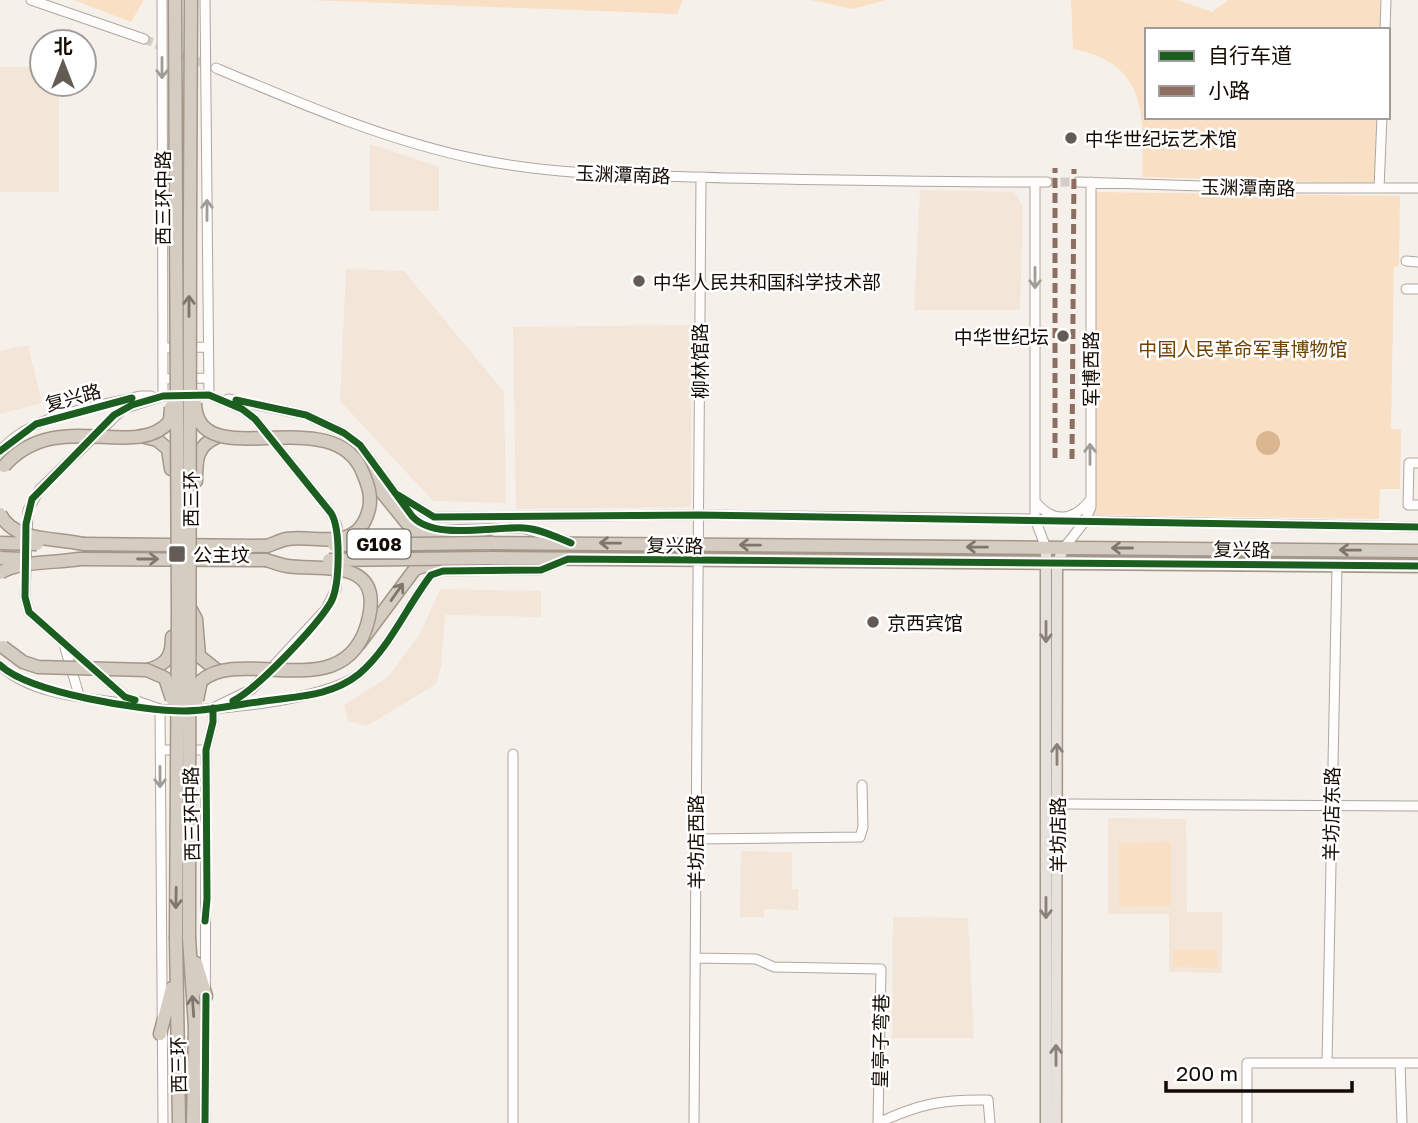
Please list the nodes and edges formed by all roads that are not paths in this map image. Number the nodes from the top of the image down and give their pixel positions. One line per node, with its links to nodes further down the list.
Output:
1 (31, 0): 10 (street)
2 (162, 0): 25 (street, 西三环中路, one-way to 25)
3 (170, 0): 8 (highway)
4 (175, 0): 8 (highway, 西三环)
5 (193, 0): 28 (highway, 西三环, one-way to 5, bridge)
6 (205, 0): 24 (street, one-way to 6)
7 (1386, 0): 9 (street)
8 (175, 25): 28 (highway, 西三环, bridge)
9 (1385, 28)
10 (144, 38)
11 (216, 68): 13 (street, 玉渊潭南路)
12 (1382, 119): 18 (street)
13 (701, 177): 14 (street, 玉渊潭南路); 43 (street, 柳林馆路)
14 (1035, 182): 15 (street, 玉渊潭南路); 40 (street, one-way to 40)
15 (1047, 182)
16 (1078, 182): 17 (street, 玉渊潭南路)
17 (1091, 182): 18 (street, 玉渊潭南路); 39 (street, 军博西路, one-way to 17)
18 (1379, 188): 19 (street, 玉渊潭南路)
19 (1418, 188)
20 (1406, 261): 21 (street)
21 (1418, 262)
22 (1406, 289): 23 (street)
23 (1418, 289)
24 (208, 347): 25 (street); 26 (street)
25 (163, 348): 27 (street, 西三环中路)
26 (209, 378): 27 (street); 30 (street)
27 (163, 379): 29 (street, 西三环中路)
28 (183, 380): 31 (highway, bridge); 32 (highway, bridge); 38 (highway, 西三环, bridge)
29 (163, 396): 30 (street); 33 (street, 复兴路); 68 (street)
30 (209, 396): 37 (street, 复兴路); 74 (street)
31 (141, 436): 36 (highway, bridge); 38 (highway, bridge)
32 (217, 437): 35 (highway, bridge); 38 (highway)
33 (0, 451)
34 (1418, 463): 41 (street)
35 (360, 465): 48 (highway, bridge); 52 (highway, bridge)
36 (1, 472)
37 (398, 495): 43 (street, 复兴路); 49 (street, 复兴路)
38 (184, 498): 66 (highway, 西三环, bridge)
39 (1091, 499): 40 (street); 45 (street, 军博西路)
40 (1035, 501): 44 (street)
41 (1418, 505)
42 (0, 514): 50 (highway, bridge)
43 (698, 515): 44 (street, 复兴路); 51 (street, 柳林馆路)
44 (1035, 519): 53 (street)
45 (1085, 521): 46 (street, 复兴路); 54 (street, 军博西路)
46 (1418, 527)
47 (0, 543): 50 (highway, 复兴路 / G108, bridge)
48 (492, 543): 49 (highway, 复兴路 / G108); 52 (highway, 复兴路 / G108, bridge)
49 (571, 543): 51 (highway, 复兴路 / G108, one-way to 49)
50 (83, 544): 52 (highway, 复兴路 / G108)
51 (698, 545): 53 (highway, 复兴路 / G108, one-way to 51); 61 (street, 羊坊店西路)
52 (267, 546)
53 (1046, 548): 54 (highway, 复兴路 / G108); 62 (main road)
54 (1064, 548): 55 (highway, 复兴路 / G108, one-way to 54); 62 (main road, 羊坊店路)
55 (1418, 551)
56 (0, 558): 58 (highway, 复兴路 / G108, bridge)
57 (491, 558): 59 (highway, 复兴路 / G108); 60 (highway, 复兴路 / G108, bridge); 69 (highway, one-way to 57, bridge)
58 (79, 559): 60 (highway, 复兴路 / G108, one-way to 60); 65 (highway, bridge)
59 (568, 559): 61 (highway, 复兴路 / G108); 74 (street, 复兴路)
60 (266, 561): 69 (highway, bridge)
61 (698, 561): 62 (highway, 复兴路 / G108); 84 (street, 羊坊店西路)
62 (1051, 563): 63 (highway, 复兴路 / G108); 101 (main road, 羊坊店路, one-way to 101); 102 (main road, 羊坊店路, one-way to 62)
63 (1337, 566): 64 (highway, 复兴路 / G108); 82 (street, 羊坊店东路)
64 (1418, 566)
65 (0, 573)
66 (184, 609): 71 (highway, bridge); 72 (highway); 76 (highway, 西三环, bridge)
67 (1, 645): 71 (highway, bridge)
68 (65, 646): 73 (street); 75 (street)
69 (356, 647): 72 (highway, bridge)
70 (0, 665): 73 (street, 复兴路)
71 (147, 670): 76 (highway, bridge)
72 (218, 671): 76 (highway, bridge)
73 (79, 695): 75 (street, 复兴路)
74 (213, 708): 75 (street, 复兴路); 78 (street, 西三环中路)
75 (160, 709): 77 (street, 西三环中路)
76 (184, 715): 85 (highway, 西三环, bridge)
77 (160, 750): 78 (street); 89 (street, 西三环中路, one-way to 89)
78 (206, 750): 88 (street, 西三环中路)
79 (513, 754): 97 (street)
80 (862, 785): 84 (street)
81 (1068, 804): 82 (street)
82 (1331, 806): 83 (street); 90 (street, 羊坊店东路)
83 (1418, 806)
84 (695, 839): 86 (street, 羊坊店西路)
85 (185, 939): 87 (highway, 西三环); 88 (highway); 95 (highway, 西三环, one-way to 85)
86 (695, 958): 98 (street, 羊坊店西路); 99 (street, 皇亭子弯巷)
87 (176, 974): 89 (highway); 94 (highway, 西三环)
88 (206, 996): 96 (street, 西三环中路)
89 (160, 1034): 93 (street, 西三环中路)
90 (1328, 1063): 91 (street); 103 (street)
91 (1400, 1063): 92 (street); 104 (street)
92 (1418, 1063)
93 (163, 1123)
94 (179, 1123)
95 (193, 1123)
96 (205, 1123)
97 (513, 1123)
98 (694, 1123)
99 (878, 1123): 100 (street, 皇亭子弯巷)
100 (990, 1123)
101 (1046, 1123)
102 (1056, 1123)
103 (1247, 1123)
104 (1402, 1123)

